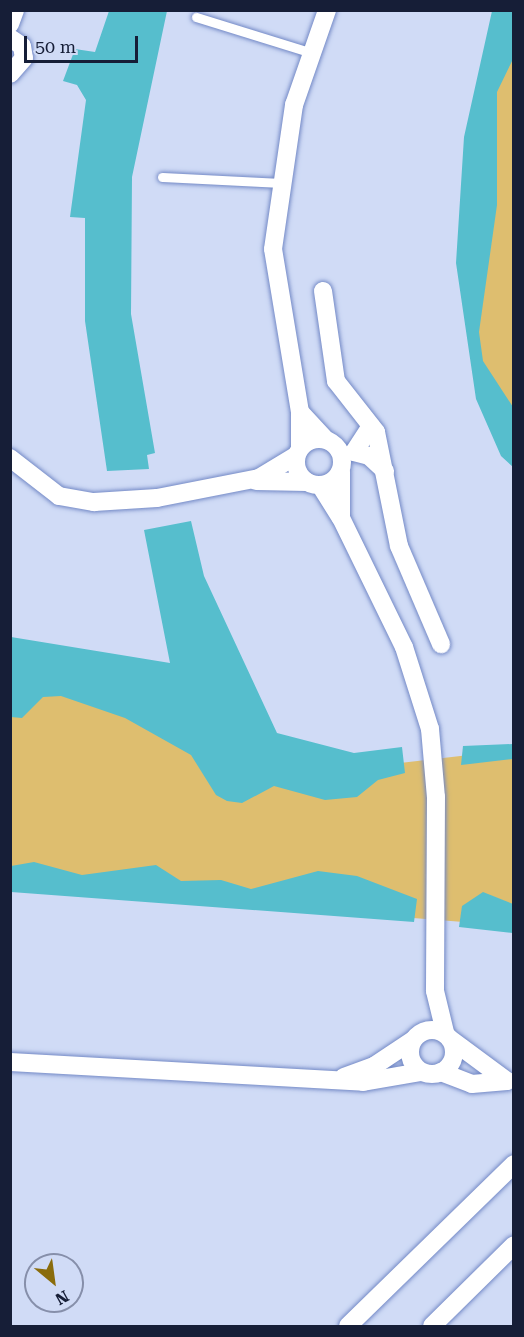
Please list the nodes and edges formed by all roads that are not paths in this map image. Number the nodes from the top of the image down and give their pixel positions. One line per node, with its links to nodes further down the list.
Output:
1 (15, 10): 4 (street)
2 (327, 10): 6 (street)
3 (196, 17): 6 (lane)
4 (10, 24)
5 (10, 38): 7 (street)
6 (312, 53): 9 (street)
7 (10, 74)
8 (162, 177): 9 (lane)
9 (282, 183): 11 (street)
10 (323, 291): 12 (street)
11 (300, 412): 13 (street); 14 (street)
12 (371, 426): 15 (street); 18 (street)
13 (324, 438): 14 (street); 15 (street)
14 (298, 451): 19 (street); 20 (street)
15 (347, 452): 17 (street); 18 (street)
16 (10, 458): 19 (street)
17 (341, 472): 20 (street); 21 (street)
18 (385, 473): 22 (street)
19 (239, 482): 20 (street)
20 (314, 484): 21 (street)
21 (341, 518): 23 (street)
22 (441, 644)
23 (435, 991): 24 (street); 25 (street)
24 (448, 1035): 25 (street); 28 (street); 30 (street)
25 (417, 1036): 27 (street); 29 (street)
26 (10, 1062): 29 (street)
27 (422, 1072): 28 (street); 29 (street)
28 (441, 1072): 30 (street)
29 (340, 1079)
30 (510, 1082)
31 (513, 1164): 34 (street)
32 (513, 1245): 33 (street)
33 (441, 1323)
34 (348, 1326)

